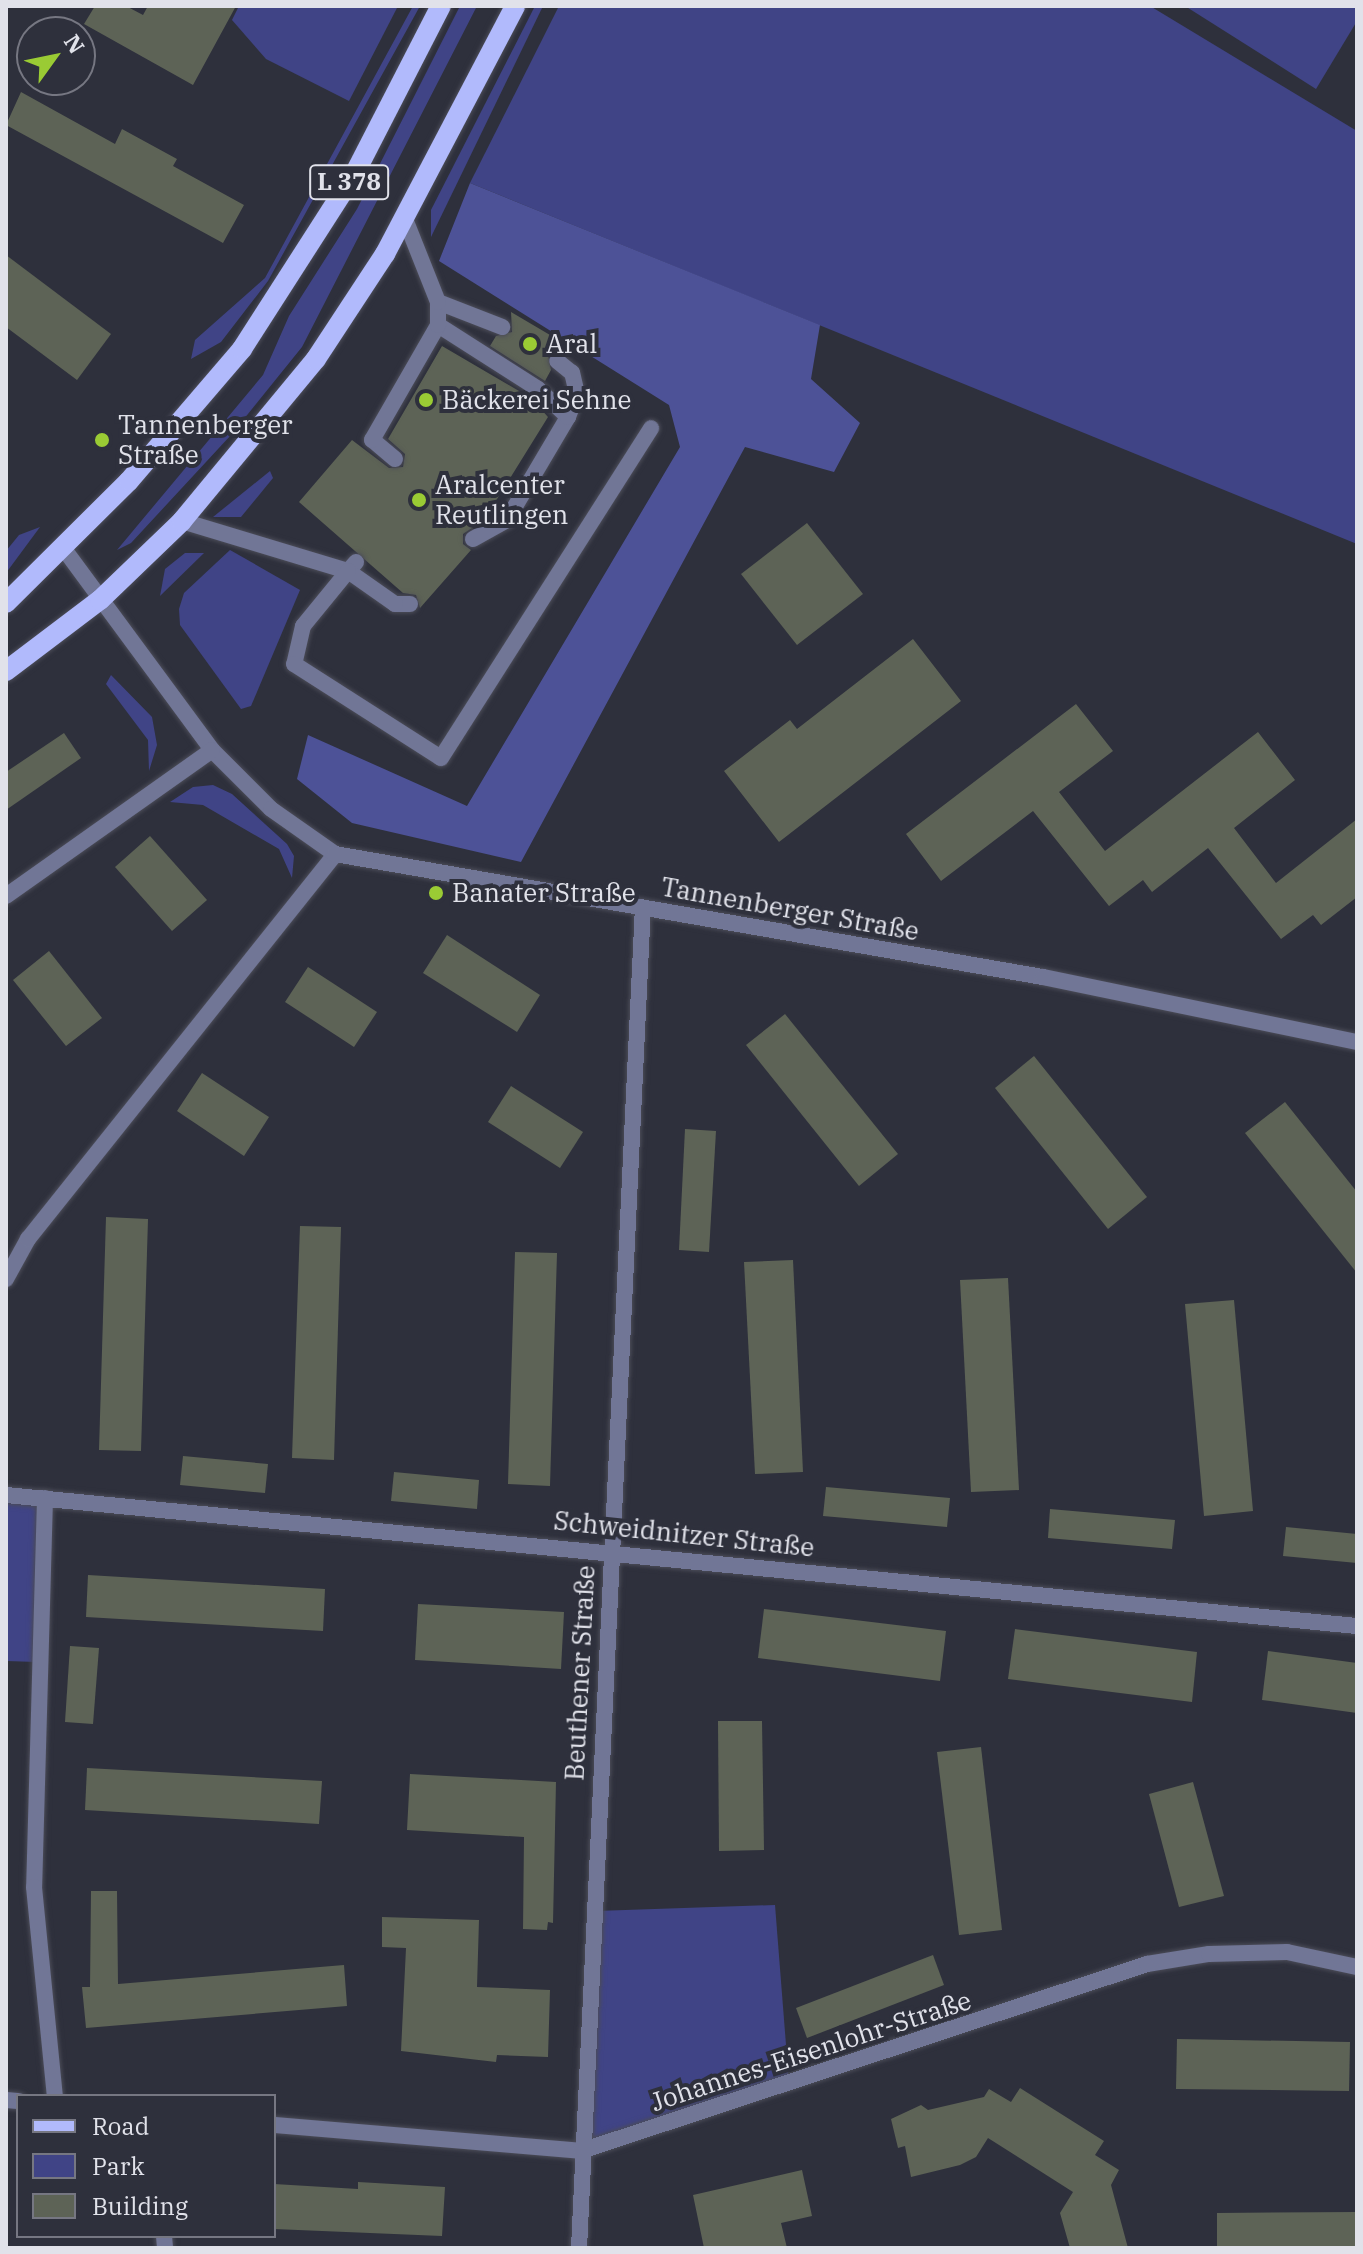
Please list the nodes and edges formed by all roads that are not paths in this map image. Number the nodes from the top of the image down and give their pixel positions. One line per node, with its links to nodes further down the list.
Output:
1 (441, 6): 13 (main road, L 378)
2 (515, 6): 3 (main road, L 378)
3 (405, 219): 4 (street); 11 (main road, L 378)
4 (438, 302): 5 (street); 6 (street)
5 (438, 325): 8 (street); 10 (street)
6 (502, 327)
7 (557, 361): 8 (street)
8 (568, 417): 12 (street)
9 (651, 428): 14 (street)
10 (395, 459)
11 (182, 521): 14 (street); 15 (main road, L 378)
12 (473, 539)
13 (64, 549): 15 (street, Tannenberger Straße); 16 (main road, L 378)
14 (352, 566): 17 (street)
15 (100, 600): 18 (main road, L 378); 19 (street, Tannenberger Straße)
16 (6, 603)
17 (410, 604)
18 (6, 671)
19 (212, 750): 20 (street, Tannenberger Straße); 21 (street)
20 (335, 854): 22 (street, Tannenberger Straße); 24 (street)
21 (6, 896)
22 (643, 908): 23 (street, Tannenberger Straße); 27 (street, Beuthener Straße)
23 (1357, 1042)
24 (6, 1279)
25 (6, 1495): 26 (street, Schweidnitzer Straße)
26 (45, 1498): 27 (street, Schweidnitzer Straße); 30 (street)
27 (609, 1550): 28 (street, Schweidnitzer Straße); 32 (street, Beuthener Straße)
28 (1357, 1626)
29 (1357, 1967): 32 (street, Johannes-Eisenlohr-Straße)
30 (55, 2094)
31 (276, 2125): 32 (street, Johannes-Eisenlohr-Straße)
32 (581, 2151): 33 (street, Beuthener Straße)
33 (579, 2248)

